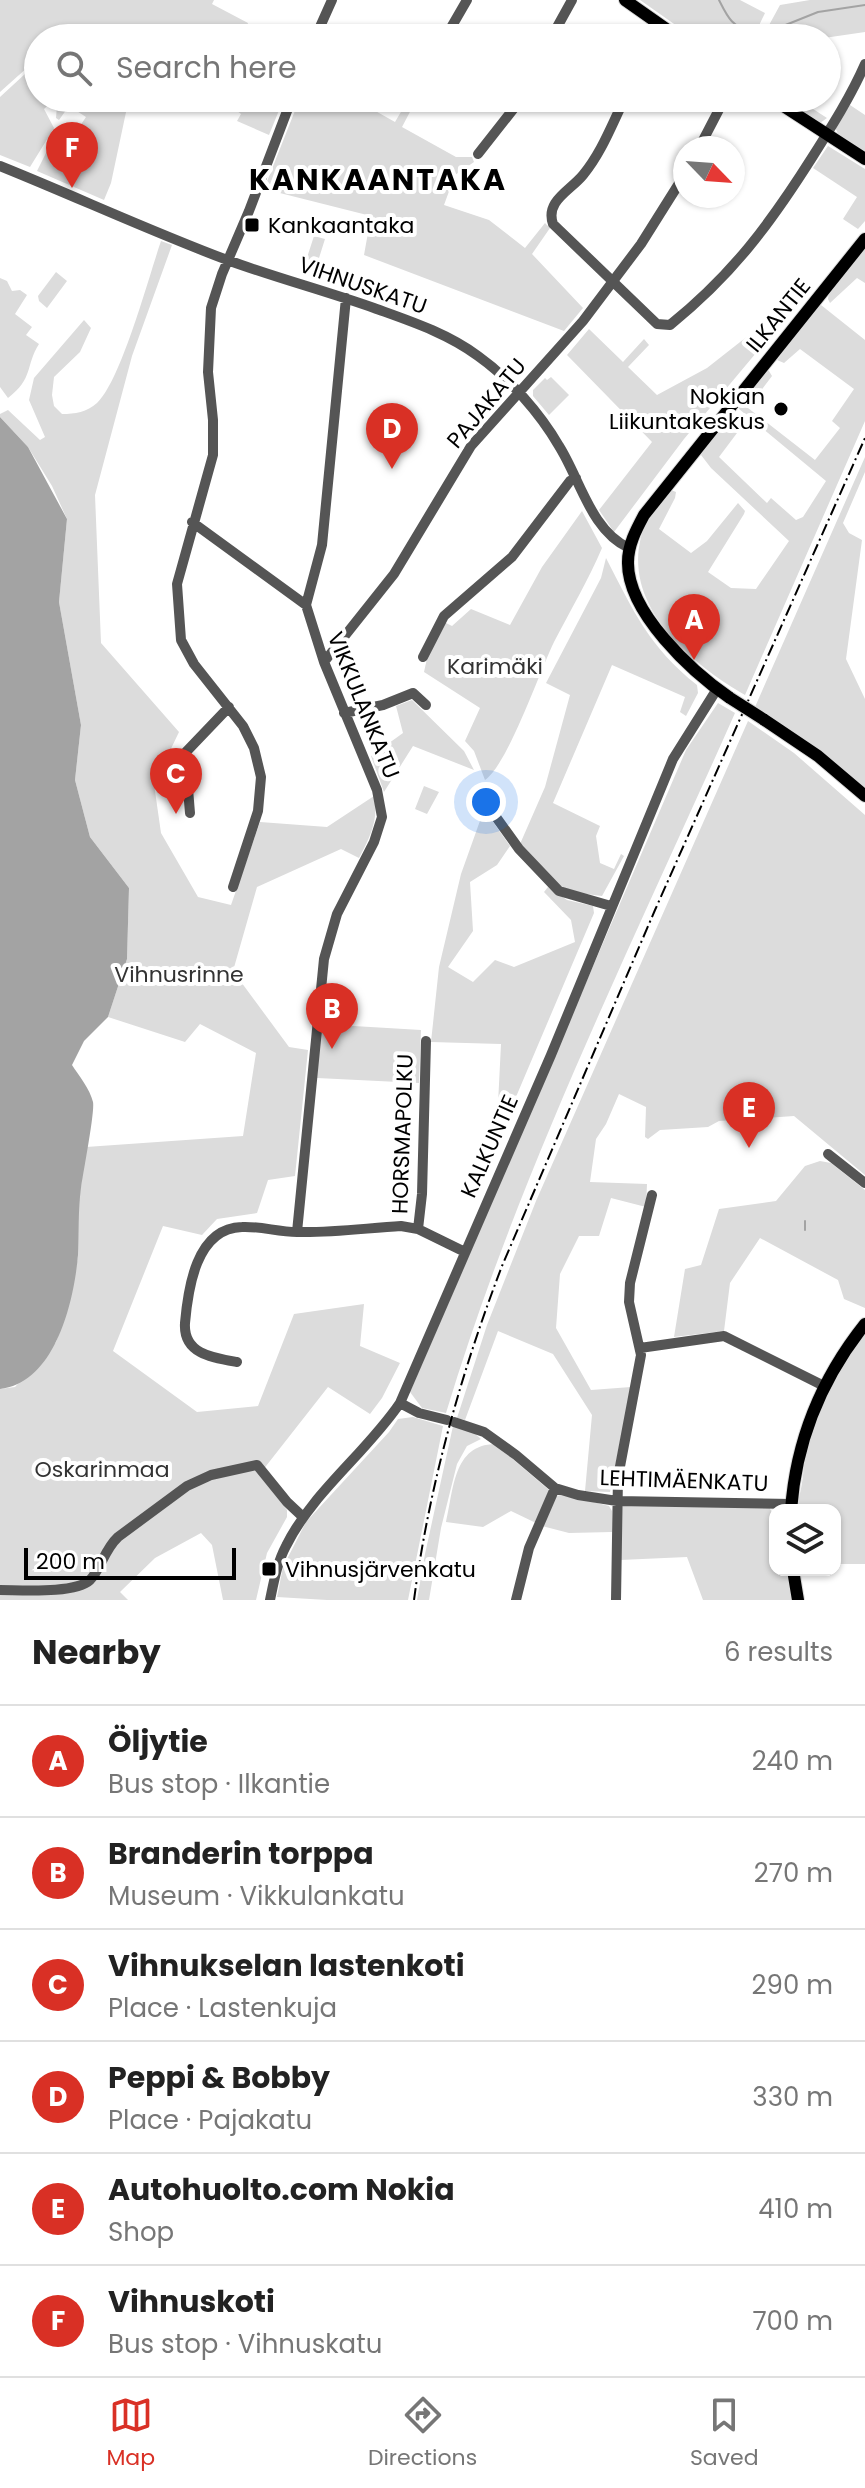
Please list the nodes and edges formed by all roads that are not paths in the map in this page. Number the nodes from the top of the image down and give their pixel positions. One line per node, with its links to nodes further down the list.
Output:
1 (332, 0): 5 (street)
2 (467, 0): 6 (street)
3 (572, 0): 7 (street)
4 (625, 0): 8 (main road)
5 (321, 24)
6 (453, 24)
7 (559, 24)
8 (651, 24)
9 (865, 64): 10 (street)
10 (841, 108)
11 (287, 112): 24 (street)
12 (511, 112): 19 (street)
13 (618, 112): 25 (street)
14 (718, 112): 18 (street)
15 (793, 112): 17 (main road)
16 (839, 112): 17 (street)
17 (827, 134): 20 (main road); 25 (street)
18 (705, 136)
19 (478, 154)
20 (865, 159)
21 (0, 166): 24 (street, VIHNUSKATU)
22 (673, 192): 25 (street, PAJAKATU)
23 (865, 239): 30 (main road, ILKANTIE)
24 (229, 260): 26 (street, VIHNUSKATU); 29 (street)
25 (612, 283): 27 (street, PAJAKATU)
26 (346, 298): 27 (street, VIHNUSKATU); 31 (street)
27 (518, 393): 28 (street, VIHNUSKATU); 33 (street, PAJAKATU)
28 (576, 478): 30 (street, VIHNUSKATU); 32 (street)
29 (192, 522): 31 (street); 36 (street)
30 (629, 548): 34 (main road)
31 (306, 605): 33 (street, VIKKULANKATU)
32 (423, 657)
33 (324, 662): 37 (street, VIKKULANKATU)
34 (717, 689): 38 (main road, bridge); 42 (street, KALKUNTIE)
35 (426, 705): 37 (street)
36 (229, 707): 40 (street); 41 (street)
37 (344, 713): 48 (street, VIKKULANKATU)
38 (865, 796)
39 (486, 803): 42 (street)
40 (190, 813)
41 (233, 887)
42 (611, 906): 49 (street, KALKUNTIE)
43 (426, 1041): 47 (street, HORSMAPOLKU)
44 (828, 1154): 45 (street)
45 (865, 1183)
46 (652, 1195): 51 (street)
47 (418, 1229): 48 (street); 49 (street)
48 (297, 1232): 52 (street)
49 (465, 1252): 54 (street, KALKUNTIE)
50 (865, 1324): 53 (main road)
51 (640, 1348): 53 (street); 56 (street)
52 (237, 1362)
53 (824, 1386): 57 (main road)
54 (400, 1403): 55 (street, LEHTIMÄENKATU); 59 (street, KALKUNTIE)
55 (555, 1488): 56 (street, LEHTIMÄENKATU); 63 (street)
56 (617, 1501): 58 (street, LEHTIMÄENKATU); 64 (street)
57 (792, 1504)
58 (769, 1506)
59 (303, 1517): 61 (street); 62 (street, KALKUNTIE)
60 (794, 1576): 65 (main road)
61 (0, 1590)
62 (270, 1600)
63 (516, 1600)
64 (616, 1600)
65 (798, 1600)

